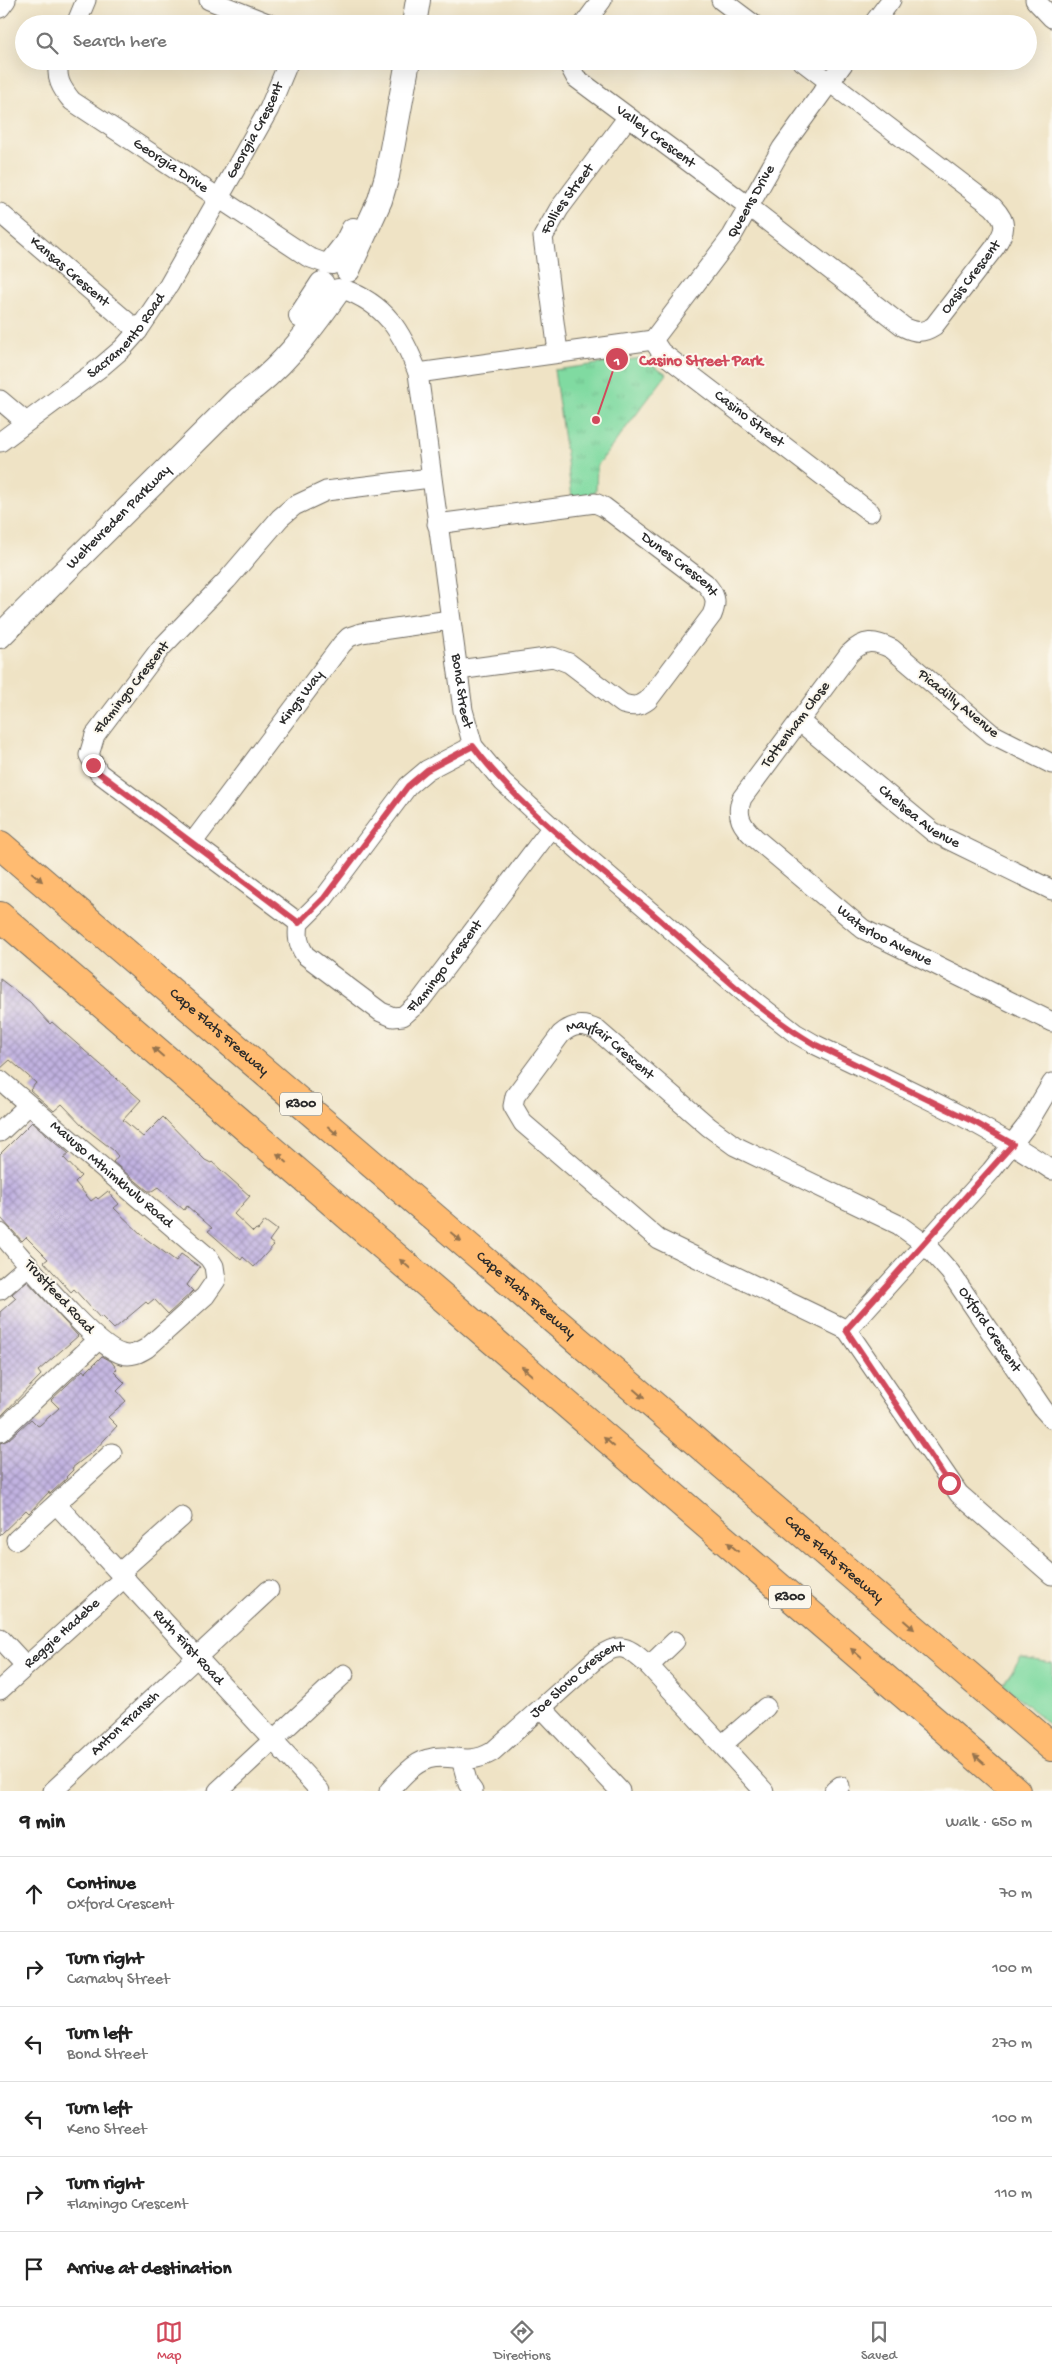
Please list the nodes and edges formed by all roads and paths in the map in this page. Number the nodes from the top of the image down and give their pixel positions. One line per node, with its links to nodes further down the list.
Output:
1 (6, 0): 9 (street)
2 (86, 0): 10 (street)
3 (209, 0): 11 (street)
4 (418, 0): 12 (street)
5 (602, 0): 13 (street)
6 (721, 0): 14 (street)
7 (891, 0): 15 (street)
8 (1035, 0): 16 (street)
9 (0, 8)
10 (80, 15)
11 (247, 15)
12 (416, 15)
13 (591, 15)
14 (741, 15)
15 (880, 15)
16 (1052, 18)
17 (58, 70): 25 (street, Georgia Drive)
18 (285, 70): 25 (street, Georgia Crescent)
19 (406, 70): 28 (street, Weltevreden Parkway)
20 (572, 70): 24 (street, Valley Crescent)
21 (814, 70): 23 (street)
22 (838, 70): 23 (street, Queens Drive)
23 (829, 82): 26 (street, Queens Drive); 26 (street, Oasis Crescent)
24 (628, 117): 26 (street, Valley Crescent); 31 (street, Follies Street)
25 (218, 198): 28 (street, Georgia Drive); 29 (street, Sacramento Road)
26 (748, 206): 30 (street, Queens Drive)
27 (0, 213): 29 (street, Kansas Crescent)
28 (334, 277): 32 (street, Bond Street); 40 (street, Weltevreden Parkway)
29 (138, 331): 34 (street, Sacramento Road)
30 (654, 340): 31 (street); 37 (street, Casino Street)
31 (558, 352): 32 (street)
32 (418, 373): 36 (street, Bond Street)
33 (0, 400): 34 (street)
34 (26, 422): 35 (street, Sacramento Road)
35 (0, 442)
36 (430, 478): 38 (street, Bond Street); 48 (street, Flamingo Crescent)
37 (870, 512)
38 (438, 524): 39 (street, Bond Street); 42 (street, Dunes Crescent)
39 (450, 620): 42 (street, Bond Street); 48 (street, Kings Way)
40 (0, 636)
41 (868, 642): 43 (street, Tottenham Close); 45 (street, Picadilly Avenue)
42 (458, 670): 44 (street, Bond Street)
43 (799, 721): 46 (street, Tottenham Close); 50 (street, Chelsea Avenue)
44 (473, 746): 47 (street, Bond Street); 52 (street)
45 (1052, 764)
46 (739, 819): 53 (street, Waterloo Avenue)
47 (552, 827): 52 (street, Flamingo Crescent); 58 (street, Bond Street)
48 (193, 842): 52 (street, Flamingo Crescent)
49 (0, 846): 87 (highway, Cape Flats Freeway / R300, one-way to 87)
50 (1052, 890)
51 (0, 916): 96 (highway, R300, one-way to 51)
52 (299, 923)
53 (1052, 1022)
54 (0, 1080): 56 (street, Mavuso Mthimkhulu Road)
55 (1052, 1083): 58 (street)
56 (29, 1105): 57 (street); 66 (street, Mavuso Mthimkhulu Road)
57 (0, 1132)
58 (1013, 1144): 59 (street, Bond Street); 61 (street)
59 (1052, 1170)
60 (0, 1233): 62 (street, Trustfeed Road)
61 (925, 1244): 64 (street); 64 (street, Mayfair Crescent); 67 (street, Oxford Crescent)
62 (29, 1265): 63 (street); 65 (street, Trustfeed Road)
63 (0, 1290)
64 (846, 1330): 74 (street)
65 (98, 1340): 66 (street, Trustfeed Road); 68 (street)
66 (122, 1355)
67 (1052, 1418)
68 (0, 1432)
69 (112, 1453): 70 (street)
70 (56, 1504): 72 (street); 73 (street, Ruth First Road)
71 (182, 1517): 73 (street, Reggie Hadebe)
72 (16, 1540)
73 (122, 1575): 78 (street, Ruth First Road); 79 (street, Reggie Hadebe)
74 (1052, 1575)
75 (269, 1590): 78 (street, Anton Fransch)
76 (0, 1638): 79 (street)
77 (675, 1641): 80 (street)
78 (198, 1657): 85 (street, Ruth First Road); 89 (street, Anton Fransch)
79 (26, 1666): 82 (street, Reggie Hadebe)
80 (649, 1666): 84 (street, Joe Slovo Crescent); 86 (street, Joe Slovo Crescent)
81 (344, 1674): 85 (street)
82 (0, 1690)
83 (766, 1707): 86 (street)
84 (542, 1708): 88 (street, Joe Slovo Crescent); 94 (street)
85 (274, 1740): 90 (street); 91 (street, Ruth First Road)
86 (722, 1745): 95 (street, Joe Slovo Crescent)
87 (1052, 1747)
88 (461, 1759): 92 (street, Joe Slovo Crescent); 93 (street)
89 (53, 1791)
90 (218, 1791)
91 (320, 1791)
92 (389, 1791)
93 (473, 1791)
94 (620, 1791)
95 (764, 1791)
96 (1016, 1791)

